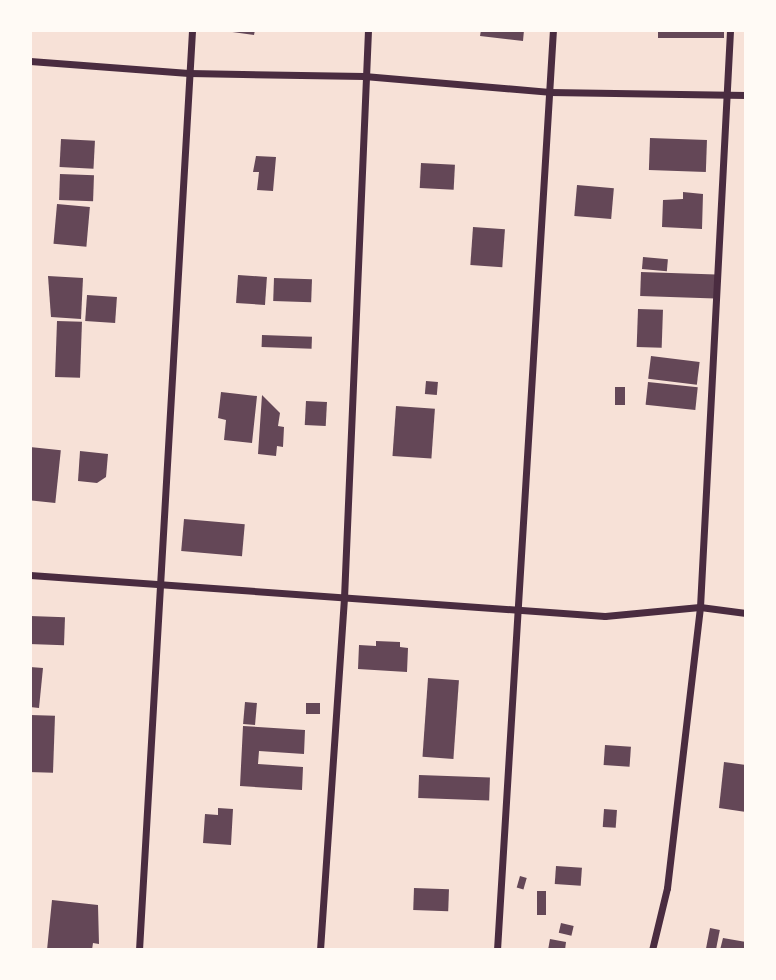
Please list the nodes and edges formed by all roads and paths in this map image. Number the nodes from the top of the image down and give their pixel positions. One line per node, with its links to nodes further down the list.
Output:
1 (192, 30): 6 (street)
2 (368, 30): 7 (street)
3 (553, 30): 8 (street)
4 (730, 30): 10 (street)
5 (30, 61): 6 (street)
6 (189, 73): 7 (street); 12 (street)
7 (364, 76): 8 (street); 13 (street)
8 (549, 92): 10 (street); 15 (street)
9 (746, 95): 10 (street)
10 (726, 96): 14 (street)
11 (30, 575): 12 (street)
12 (158, 581): 13 (street); 17 (street)
13 (344, 598): 15 (street); 18 (street)
14 (700, 607): 15 (street); 16 (street); 20 (street)
15 (518, 609): 19 (street)
16 (746, 613)
17 (139, 950)
18 (320, 950)
19 (497, 950)
20 (652, 950)

